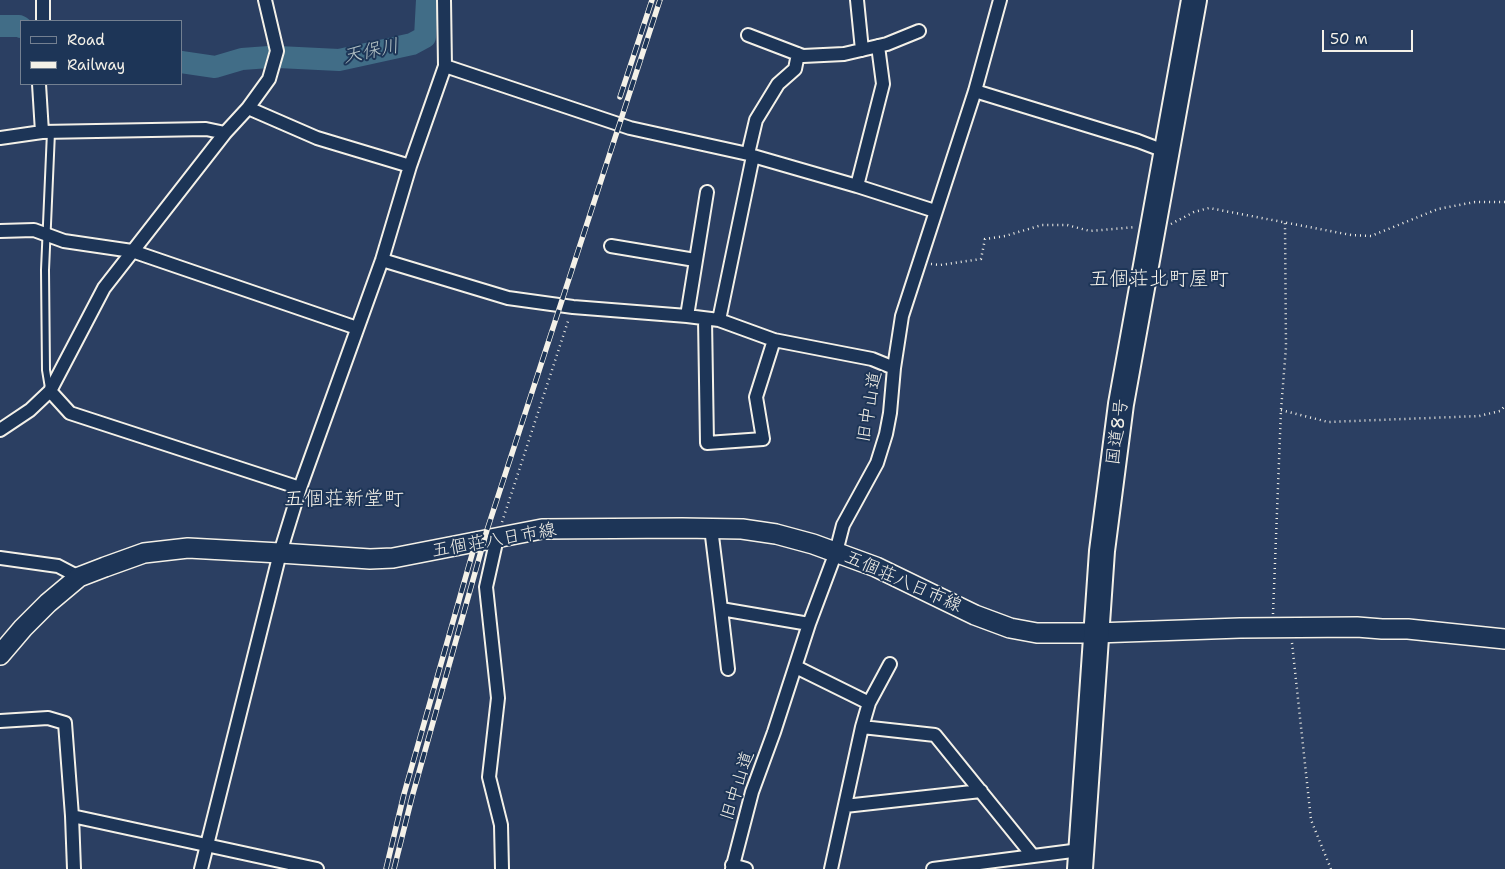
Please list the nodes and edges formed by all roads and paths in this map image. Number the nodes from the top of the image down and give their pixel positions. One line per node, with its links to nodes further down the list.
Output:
1 (43, 0): 7 (street)
2 (265, 0): 16 (street)
3 (444, 0): 13 (street)
4 (857, 0): 11 (street)
5 (1000, 0): 15 (street, 旧中山道)
6 (1194, 0): 20 (highway, 国道8号)
7 (43, 20)
8 (919, 31): 10 (street)
9 (748, 35): 12 (street)
10 (878, 46): 11 (street); 23 (street)
11 (862, 50): 12 (street)
12 (798, 54): 21 (street)
13 (445, 66): 21 (street); 22 (street)
14 (39, 85): 17 (street)
15 (975, 91): 20 (street); 26 (street, 旧中山道)
16 (248, 108): 18 (street); 22 (street)
17 (46, 132): 18 (street); 19 (street); 30 (lane)
18 (225, 133): 32 (street)
19 (0, 138)
20 (1167, 152): 28 (highway, 国道8号)
21 (750, 155): 23 (street); 39 (street)
22 (410, 166): 33 (street)
23 (857, 186): 26 (street)
24 (707, 192): 34 (street)
25 (1505, 202): 27 (path)
26 (935, 211): 35 (street, 旧中山道)
27 (1285, 223): 28 (path); 45 (path)
28 (1154, 226): 35 (path); 57 (highway, 国道8号)
29 (0, 230): 30 (street)
30 (47, 235): 32 (street); 43 (lane)
31 (611, 246): 34 (street)
32 (132, 251): 40 (street); 43 (street)
33 (382, 260): 36 (street); 40 (street)
34 (696, 260): 37 (street)
35 (919, 263): 42 (street, 旧中山道)
36 (573, 307): 37 (street); 49 (path)
37 (687, 316): 38 (street)
38 (705, 319): 39 (street); 41 (street)
39 (719, 320): 41 (street)
40 (357, 328): 47 (street)
41 (774, 340): 42 (street)
42 (894, 368): 50 (street, 旧中山道)
43 (50, 391): 46 (street); 47 (street)
44 (1505, 406): 45 (path)
45 (1281, 410): 56 (path)
46 (3, 426)
47 (300, 488): 51 (street)
48 (711, 528): 49 (main road, 五個荘八日市線); 50 (main road, 五個荘八日市線); 54 (street)
49 (497, 538): 51 (main road, 五個荘八日市線); 76 (street)
50 (836, 552): 55 (street, 旧中山道); 57 (main road, 五個荘八日市線)
51 (280, 553): 53 (main road, 五個荘八日市線); 69 (street)
52 (0, 558): 53 (street)
53 (79, 577): 59 (main road, 五個荘八日市線)
54 (721, 608): 55 (street); 62 (street)
55 (809, 624): 61 (street, 旧中山道)
56 (1281, 628): 57 (main road, 五個荘八日市線); 58 (main road, 五個荘八日市線); 80 (path)
57 (1096, 634): 71 (highway, 国道8号)
58 (1505, 639)
59 (0, 655)
60 (890, 664): 63 (street)
61 (796, 667): 63 (street); 72 (street, 旧中山道)
62 (728, 669)
63 (869, 703): 65 (street)
64 (0, 721): 68 (street)
65 (862, 728): 66 (street); 67 (street)
66 (981, 791): 67 (street); 70 (street)
67 (845, 806): 78 (street)
68 (72, 816): 69 (street); 73 (street)
69 (207, 846): 74 (street); 75 (street)
70 (1033, 856): 71 (street); 79 (street)
71 (1080, 860)
72 (732, 867): 77 (street)
73 (74, 869)
74 (201, 869)
75 (317, 869)
76 (502, 869)
77 (746, 869)
78 (831, 869)
79 (933, 869)
80 (1331, 869)

